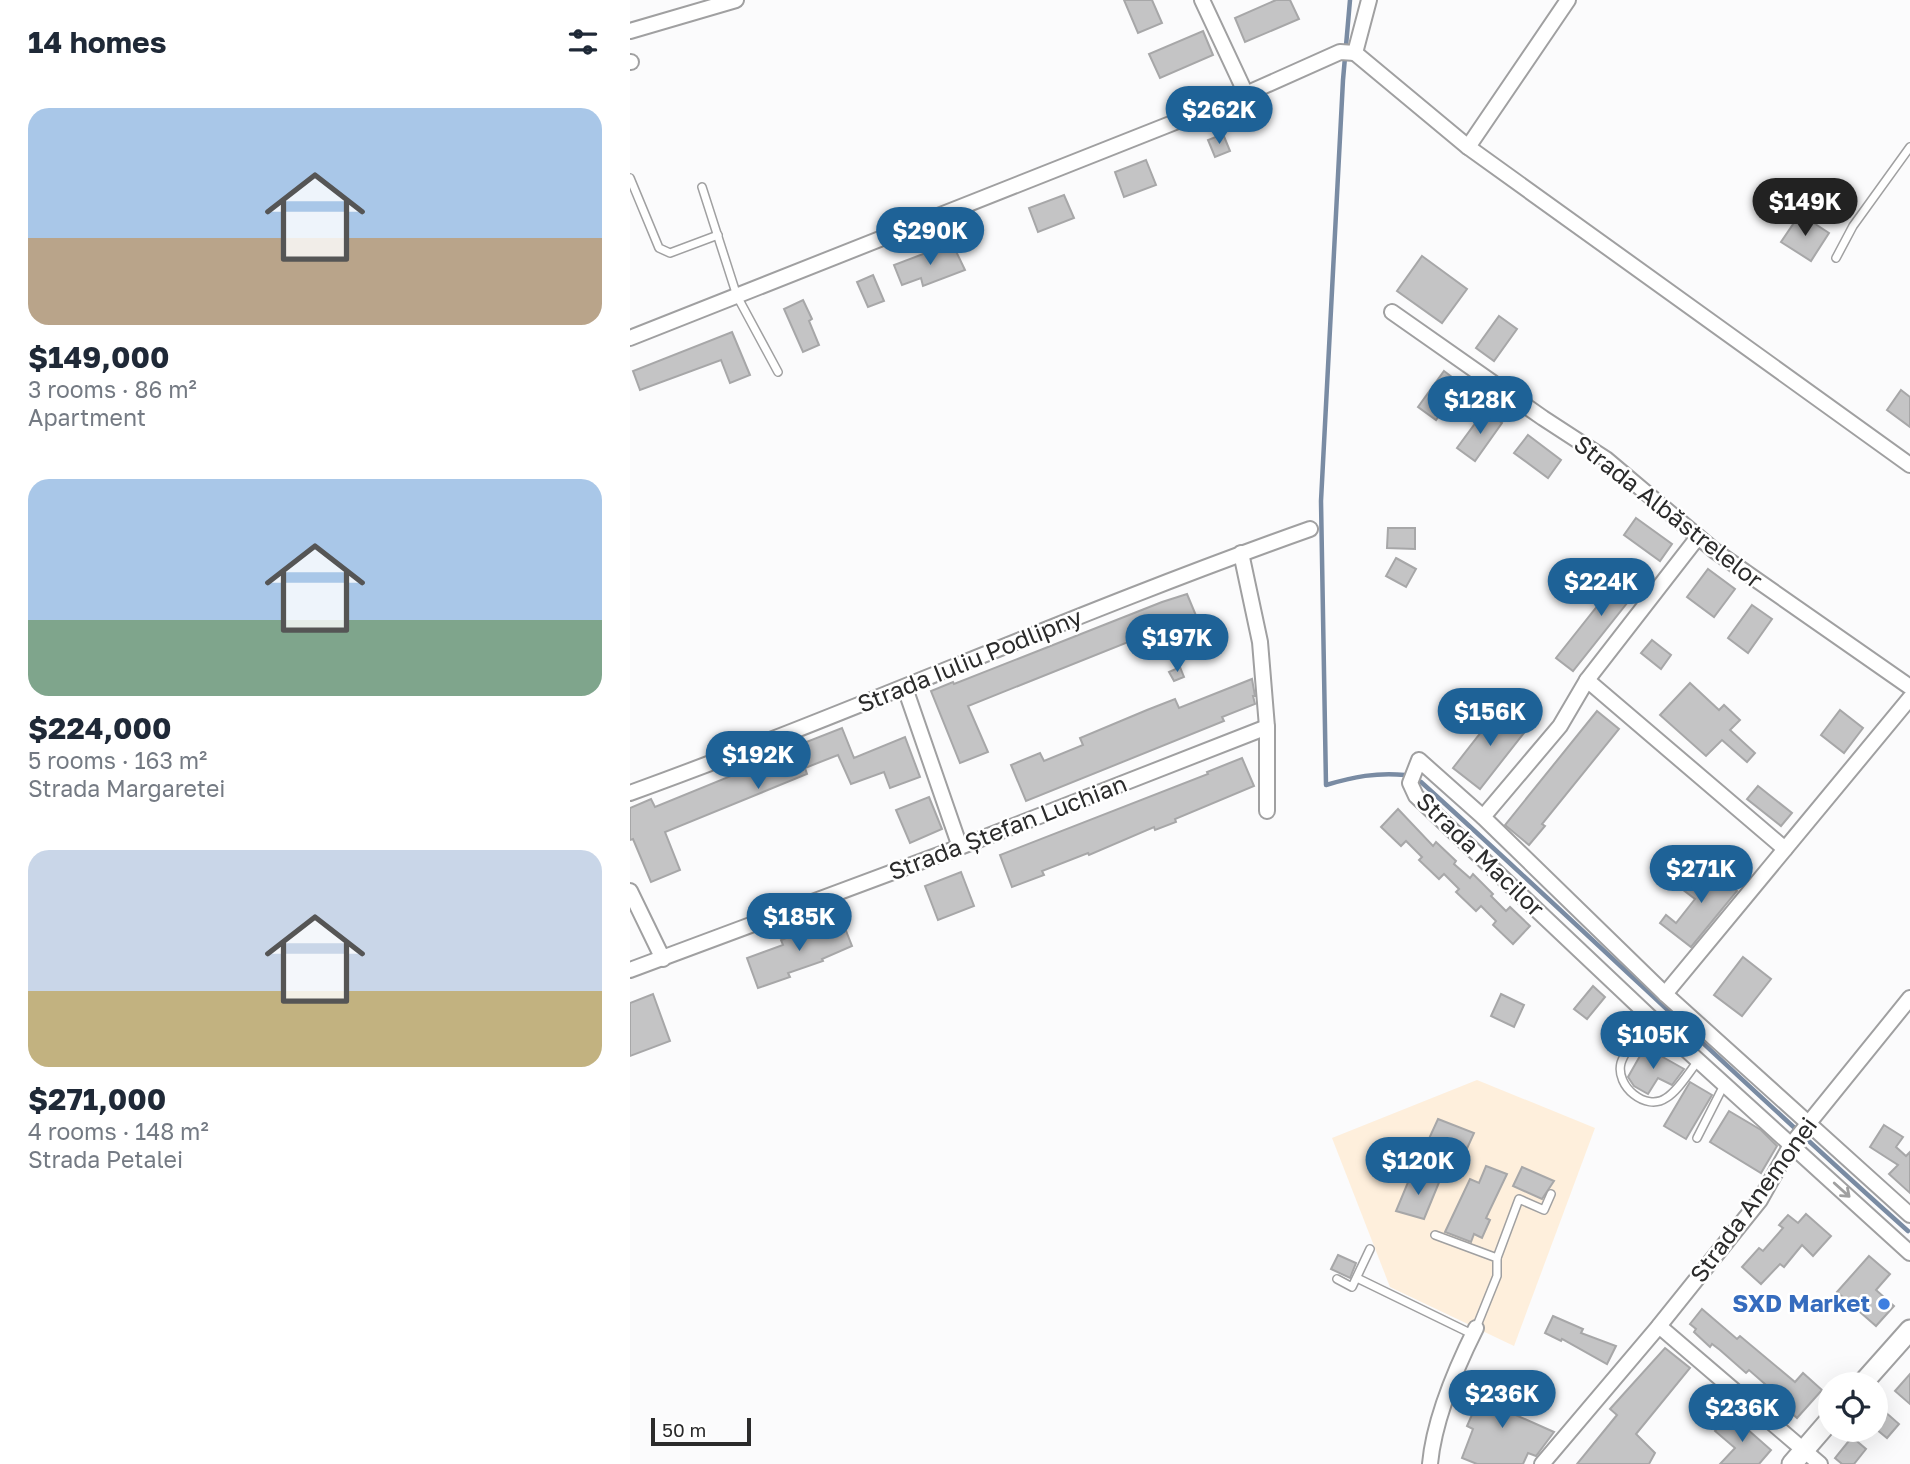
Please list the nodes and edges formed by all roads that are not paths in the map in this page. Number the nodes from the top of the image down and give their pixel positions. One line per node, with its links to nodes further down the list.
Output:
1 (736, 0): 5 (street)
2 (1202, 0): 7 (street)
3 (1368, 0): 6 (street)
4 (1568, 0): 8 (street)
5 (630, 31)
6 (1355, 53): 7 (street); 8 (street)
7 (1246, 93): 14 (street)
8 (1468, 147): 18 (street)
9 (1910, 147): 13 (lane)
10 (630, 178): 12 (lane)
11 (702, 187): 12 (lane)
12 (718, 235): 14 (lane)
13 (1836, 258)
14 (737, 296): 16 (street); 17 (lane)
15 (1392, 312): 20 (street, Strada Albăstrelelor)
16 (630, 338)
17 (778, 372)
18 (1910, 466)
19 (1310, 529): 21 (street, Strada Iuliu Podlipny)
20 (1698, 537): 22 (street); 23 (street, Strada Albăstrelelor)
21 (1241, 553): 24 (street, Strada Iuliu Podlipny); 26 (street)
22 (1587, 680): 29 (street); 31 (street)
23 (1910, 687)
24 (905, 688): 27 (street, Strada Iuliu Podlipny); 30 (street)
25 (1910, 698): 31 (street)
26 (1267, 727): 28 (street); 30 (street, Strada Ștefan Luchian)
27 (630, 793)
28 (1267, 811)
29 (1483, 817): 35 (street, Strada Macilor); 37 (street, Strada Macilor)
30 (960, 847): 33 (street, Strada Ștefan Luchian)
31 (1785, 849): 35 (street)
32 (630, 891): 33 (street)
33 (663, 959): 34 (street, Strada Ștefan Luchian)
34 (630, 970)
35 (1665, 994): 40 (street, Strada Macilor)
36 (1910, 998): 40 (street, Strada Anemonei)
37 (1649, 1016): 38 (street, Strada Macilor); 38 (lane)
38 (1698, 1061): 39 (street, Strada Macilor)
39 (1724, 1085): 41 (lane); 42 (street, Strada Macilor)
40 (1807, 1126): 42 (street, Strada Anemonei); 44 (street, Strada Macilor)
41 (1697, 1138)
42 (1793, 1143): 47 (street, Strada Macilor, one-way to 47); 51 (street, Strada Anemonei)
43 (1551, 1194): 48 (lane)
44 (1910, 1215)
45 (1435, 1235): 48 (lane)
46 (1370, 1249): 49 (lane)
47 (1910, 1253)
48 (1497, 1258): 53 (lane)
49 (1357, 1278): 50 (lane); 53 (lane)
50 (1337, 1279)
51 (1659, 1326): 56 (street); 58 (street, Strada Anemonei)
52 (1910, 1330): 54 (street)
53 (1475, 1331): 57 (street)
54 (1873, 1372)
55 (1818, 1434): 56 (street)
56 (1798, 1457): 59 (street)
57 (1430, 1464)
58 (1542, 1464)
59 (1819, 1464)

